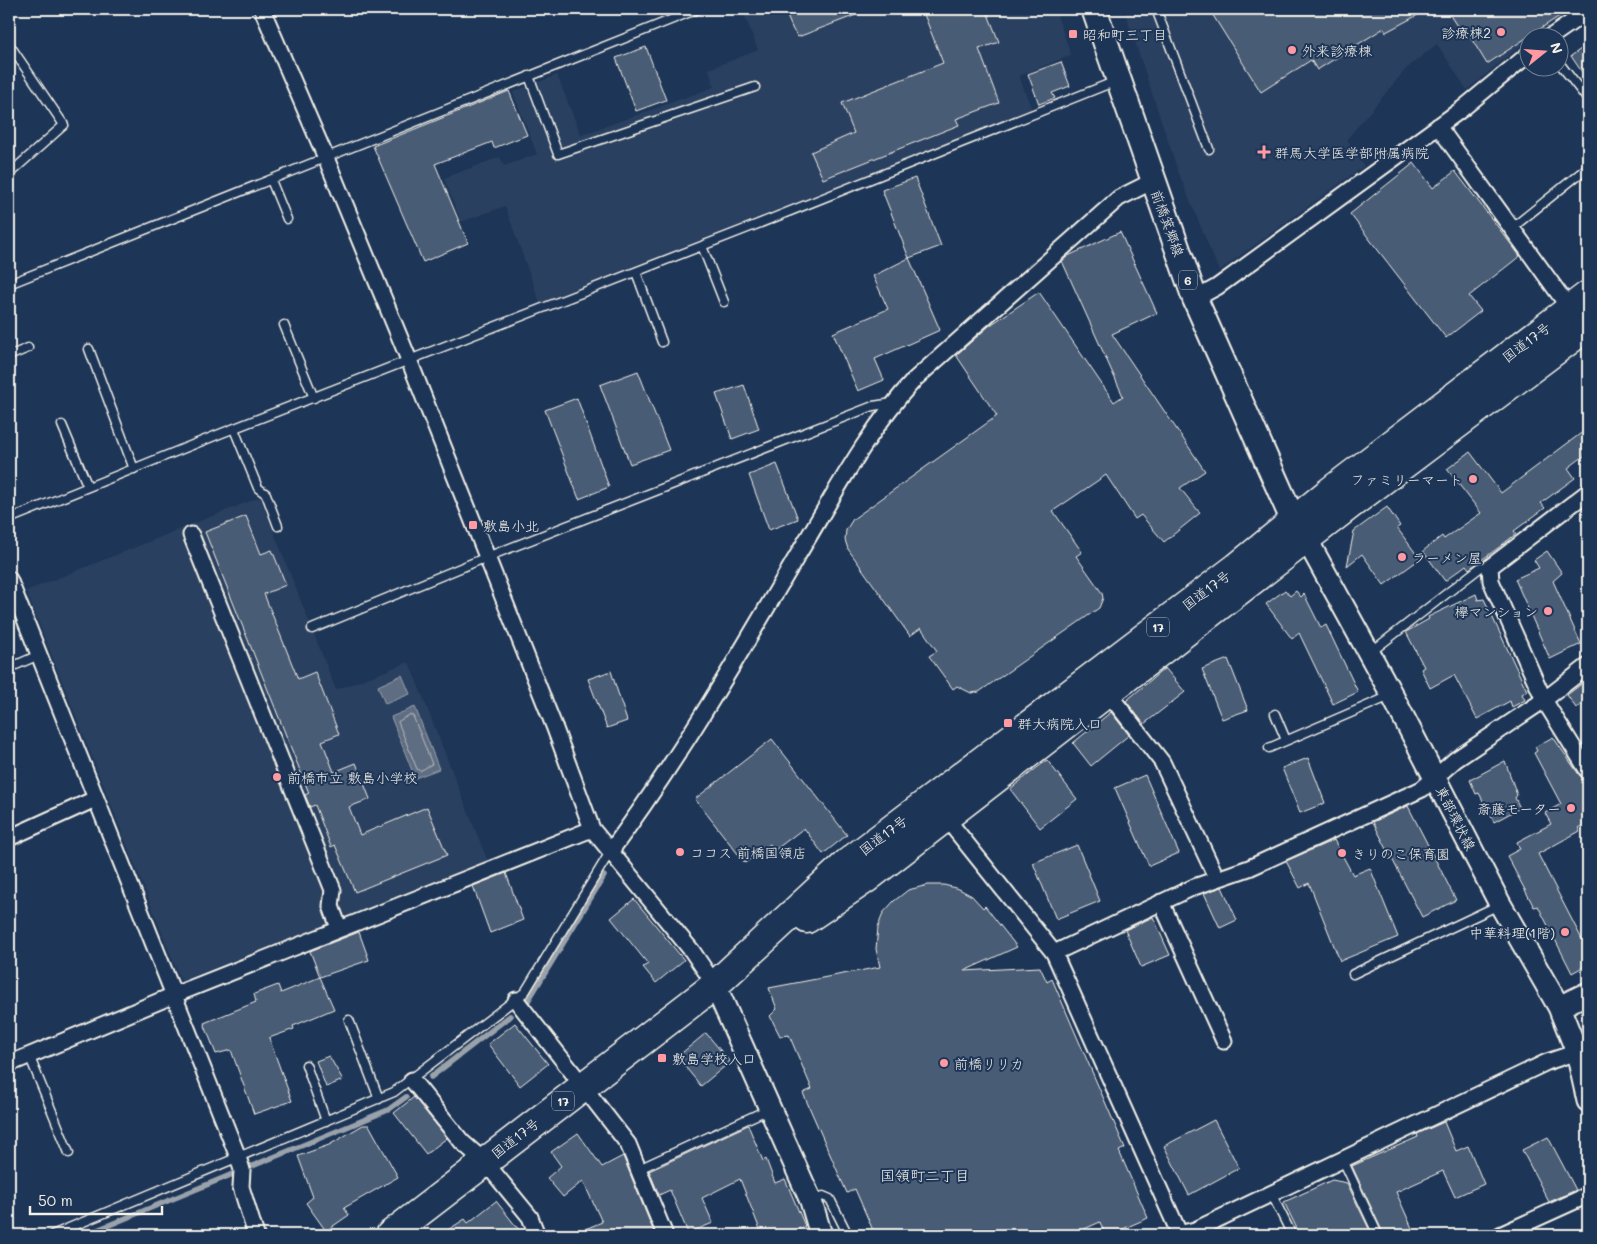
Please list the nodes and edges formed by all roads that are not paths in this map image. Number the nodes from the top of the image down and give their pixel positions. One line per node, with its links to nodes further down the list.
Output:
1 (263, 9): 16 (street)
2 (698, 9): 9 (lane)
3 (1094, 9): 11 (main road, 前橋箕郷線 / 6)
4 (1156, 9): 15 (lane)
5 (1588, 11): 6 (street)
6 (1563, 28)
7 (9, 44): 18 (lane)
8 (1520, 61): 14 (street)
9 (529, 76): 12 (lane); 16 (lane)
10 (1570, 77): 13 (lane)
11 (1119, 80): 20 (main road, 前橋箕郷線 / 6); 23 (lane)
12 (755, 87)
13 (1588, 100)
14 (1438, 126): 22 (street); 26 (street)
15 (1208, 150)
16 (326, 158): 19 (lane); 34 (street)
17 (1588, 167): 22 (lane)
18 (9, 174)
19 (271, 180): 21 (lane); 25 (lane)
20 (1153, 182): 26 (main road, 前橋箕郷線 / 6); 36 (street)
21 (286, 219)
22 (1512, 228): 28 (street)
23 (702, 246): 24 (lane); 27 (lane)
24 (636, 272): 30 (lane); 34 (lane)
25 (9, 284)
26 (1195, 299): 44 (main road, 前橋箕郷線 / 6)
27 (724, 302)
28 (1584, 319): 44 (highway, 国道17号 / 17)
29 (284, 325): 35 (lane)
30 (662, 342)
31 (28, 348): 33 (lane)
32 (89, 350): 39 (lane)
33 (9, 356)
34 (409, 360): 35 (lane); 46 (street)
35 (314, 398): 38 (lane)
36 (893, 402): 46 (lane); 66 (street)
37 (62, 425): 40 (lane)
38 (234, 429): 39 (lane); 43 (lane)
39 (134, 469): 40 (lane)
40 (88, 487): 42 (lane)
41 (1588, 492): 47 (street)
42 (9, 519)
43 (278, 526)
44 (1300, 530): 50 (street, 東部環状線); 54 (highway, 国道17号 / 17); 72 (highway, 国道17号 / 17)
45 (191, 535): 70 (street)
46 (487, 557): 49 (lane); 64 (street)
47 (1490, 567): 50 (lane); 56 (street)
48 (9, 579): 51 (street)
49 (312, 629)
50 (1369, 653): 55 (street, 東部環状線)
51 (39, 655): 53 (lane); 62 (street)
52 (1588, 666): 56 (street)
53 (9, 668)
54 (1108, 693): 63 (highway, 国道17号 / 17); 67 (street)
55 (1392, 695): 58 (lane); 61 (street, 東部環状線)
56 (1544, 700): 60 (street); 61 (street)
57 (1275, 714): 58 (lane)
58 (1286, 740): 59 (lane)
59 (1269, 748)
60 (1588, 772)
61 (1435, 777): 67 (street); 69 (street, 東部環状線)
62 (96, 799): 65 (street); 76 (street)
63 (946, 818): 71 (street); 72 (highway, 国道17号 / 17)
64 (592, 829): 66 (street); 70 (street)
65 (9, 838)
66 (610, 852): 74 (street); 77 (lane)
67 (1217, 879): 68 (street)
68 (1161, 902): 71 (street); 80 (street)
69 (1500, 904): 73 (lane); 78 (street, 東部環状線)
70 (339, 928): 76 (street)
71 (1054, 953): 106 (street)
72 (736, 967): 74 (highway, 国道17号 / 17)
73 (1353, 974)
74 (715, 985): 86 (highway, 国道17号 / 17); 89 (street)
75 (1588, 993): 78 (street)
76 (174, 995): 82 (street); 92 (street)
77 (516, 1000): 85 (lane); 86 (street)
78 (1559, 1007): 81 (street, 東部環状線)
79 (349, 1020): 87 (lane)
80 (1224, 1041)
81 (1577, 1052): 88 (street, 東部環状線); 93 (street)
82 (30, 1055): 83 (street); 91 (lane)
83 (9, 1064)
84 (306, 1065): 90 (lane)
85 (412, 1080): 87 (lane); 94 (street)
86 (583, 1085): 94 (highway, 国道17号 / 17); 95 (street)
87 (379, 1100): 90 (lane)
88 (1588, 1101)
89 (771, 1108): 95 (lane); 98 (street)
90 (326, 1121): 92 (lane)
91 (69, 1153)
92 (238, 1157): 99 (lane); 100 (street)
93 (1342, 1158): 96 (street); 108 (lane)
94 (485, 1162): 101 (highway, 国道17号 / 17); 102 (street)
95 (639, 1169): 103 (street)
96 (1272, 1193): 106 (street); 107 (lane)
97 (1588, 1195): 109 (street)
98 (811, 1201): 104 (street); 105 (lane)
99 (52, 1235)
100 (256, 1235)
101 (390, 1235)
102 (537, 1235)
103 (665, 1235)
104 (821, 1235)
105 (848, 1235)
106 (1177, 1235)
107 (1292, 1235)
108 (1378, 1235)
109 (1500, 1235)

